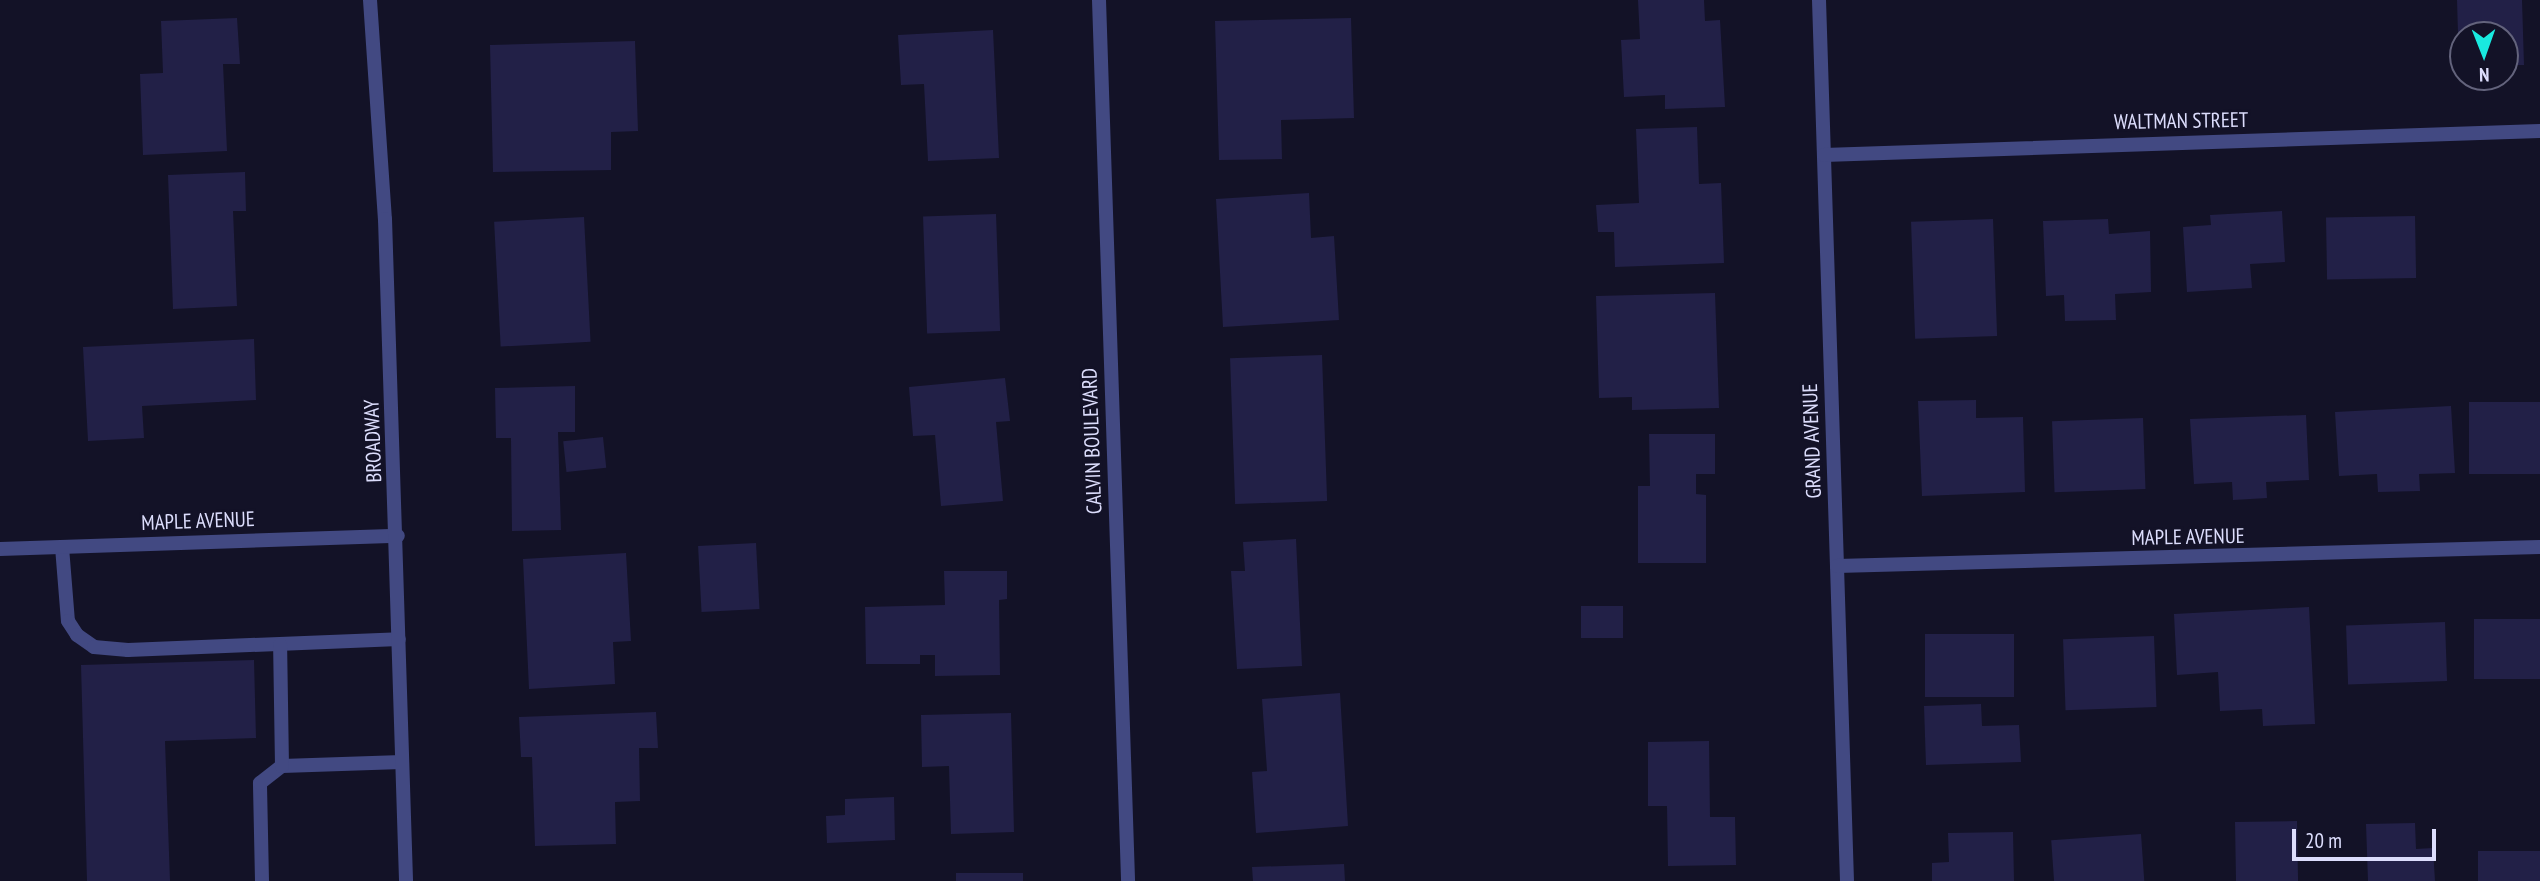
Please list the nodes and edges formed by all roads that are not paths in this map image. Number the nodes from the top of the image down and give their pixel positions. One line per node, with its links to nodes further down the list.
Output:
1 (370, 0): 6 (street, BROADWAY)
2 (1099, 0): 17 (street, CALVIN BOULEVARD)
3 (1819, 0): 5 (street, GRAND AVENUE)
4 (2540, 131): 5 (street, WALTMAN STREET)
5 (1824, 155): 10 (street, GRAND AVENUE)
6 (398, 536): 7 (street, MAPLE AVENUE); 11 (street, BROADWAY)
7 (62, 547): 9 (street, MAPLE AVENUE); 12 (street)
8 (2540, 547): 10 (street, MAPLE AVENUE)
9 (0, 549)
10 (1837, 566): 18 (street, GRAND AVENUE)
11 (399, 639): 12 (street); 13 (street, BROADWAY)
12 (280, 645): 14 (street)
13 (402, 762): 14 (street); 16 (street, BROADWAY)
14 (282, 766): 15 (street)
15 (262, 881)
16 (406, 881)
17 (1128, 881)
18 (1847, 881)

